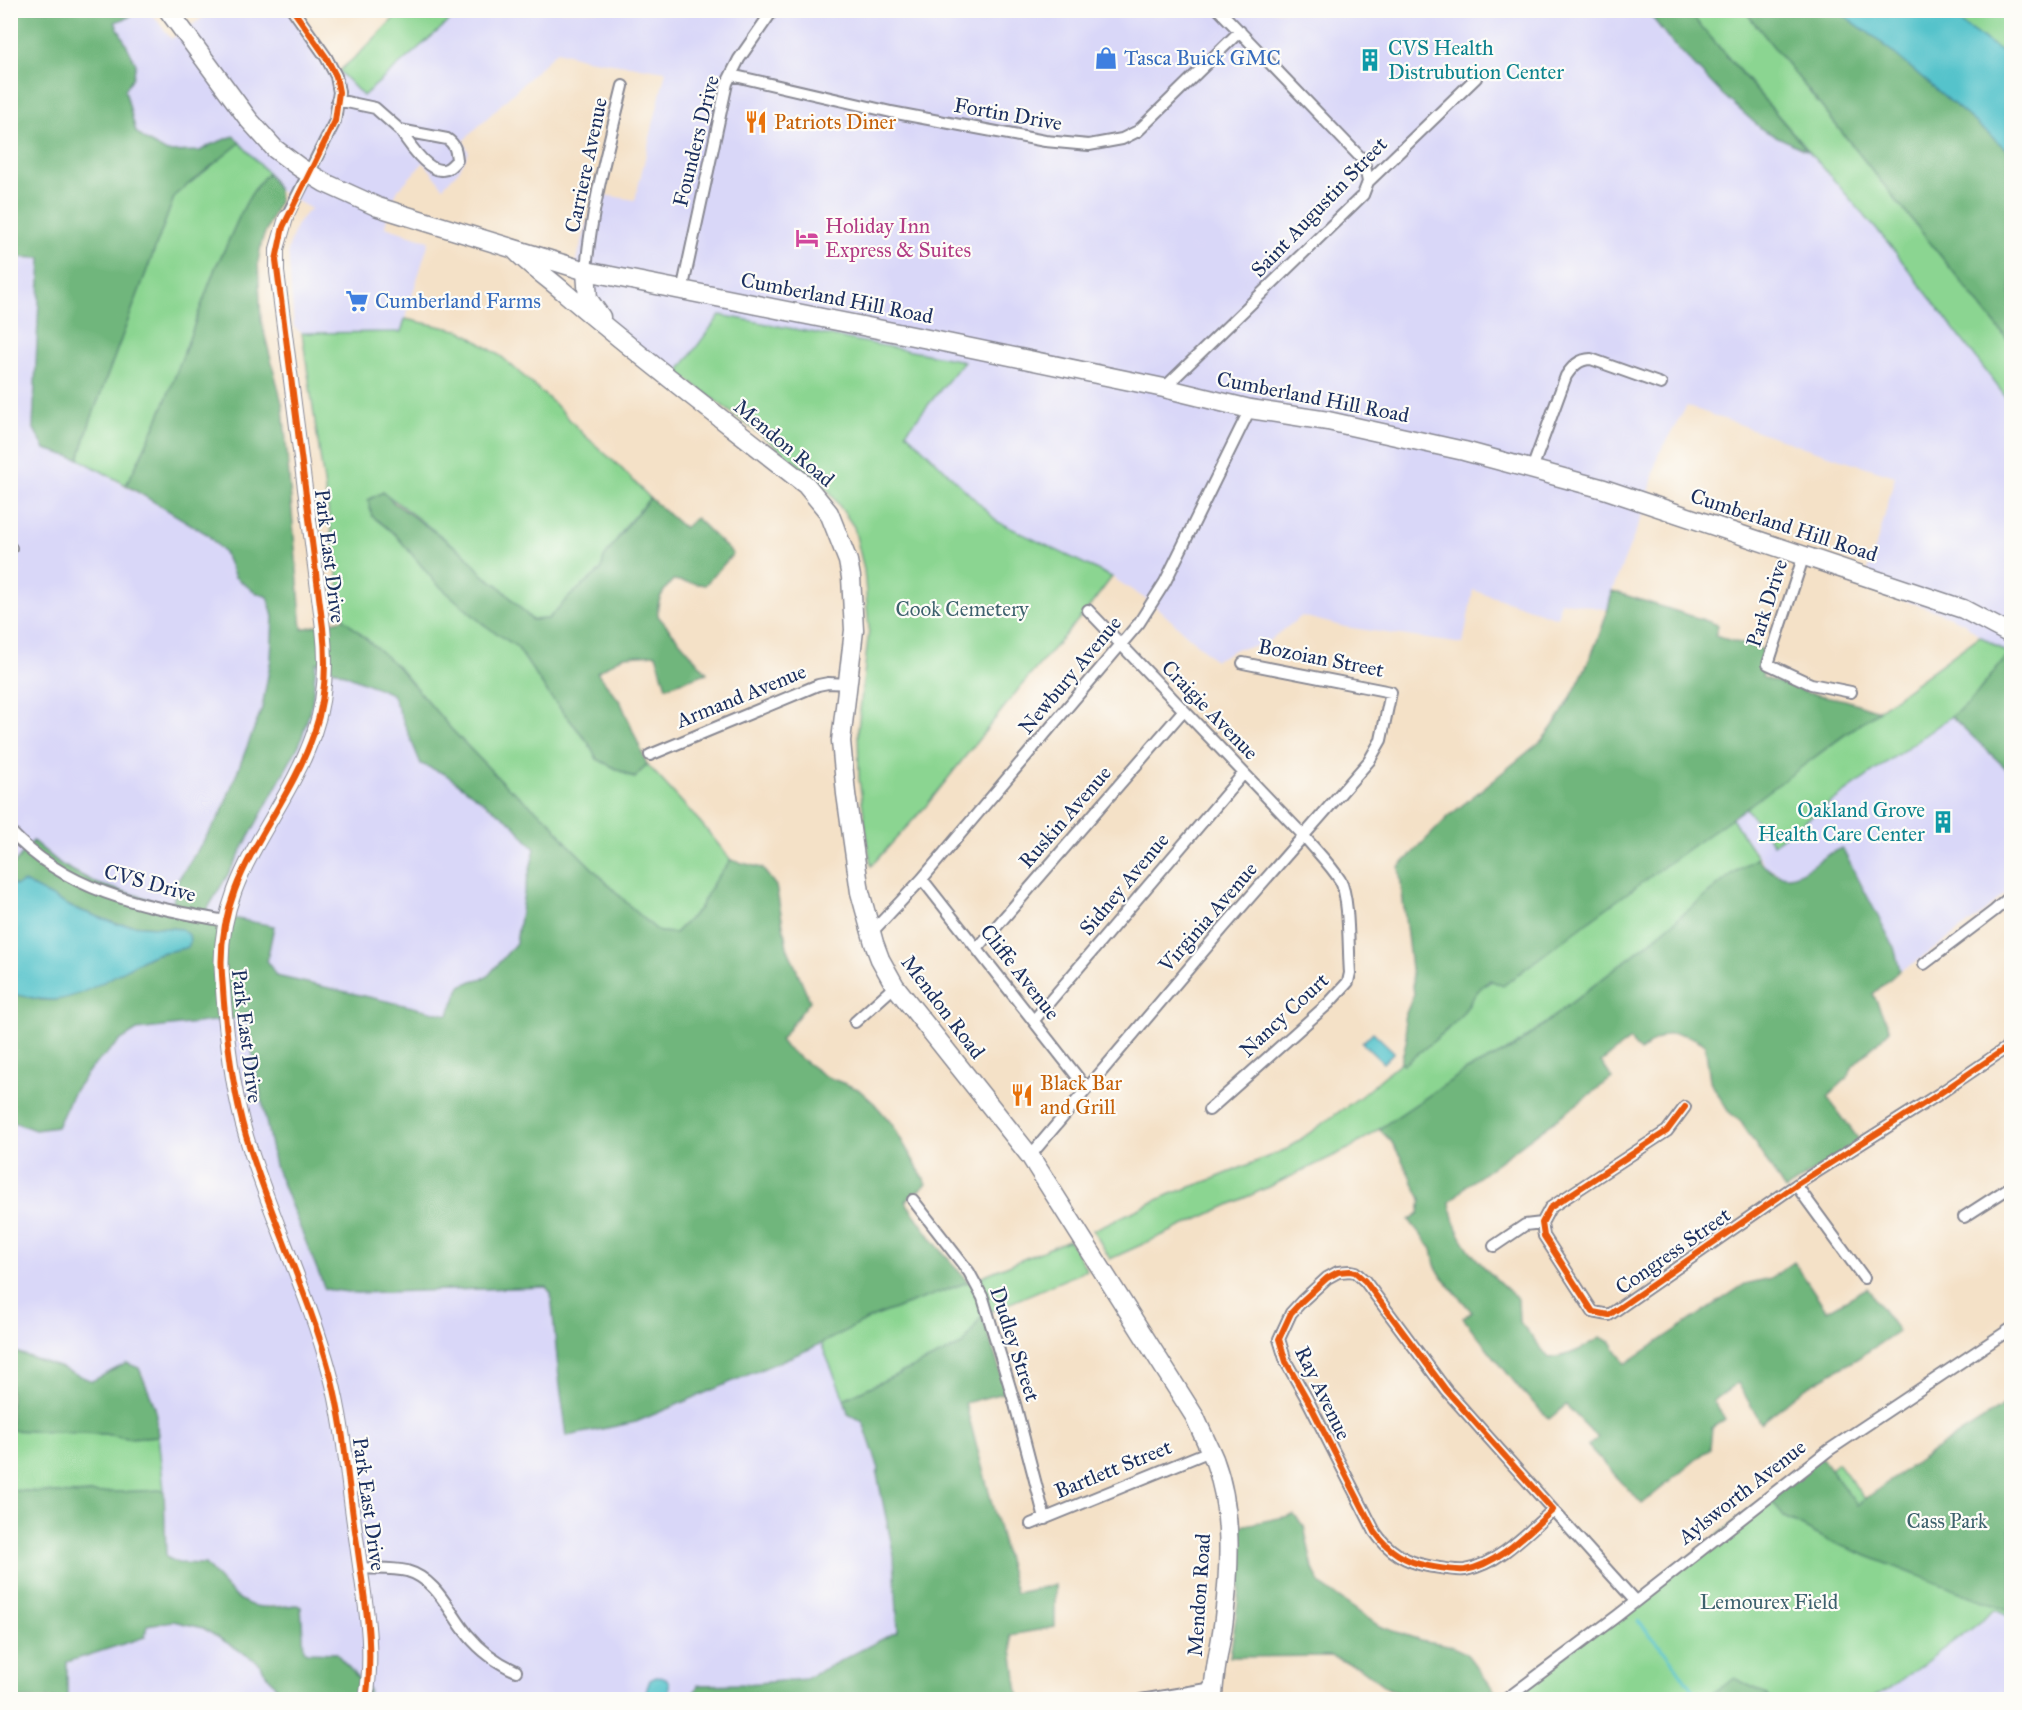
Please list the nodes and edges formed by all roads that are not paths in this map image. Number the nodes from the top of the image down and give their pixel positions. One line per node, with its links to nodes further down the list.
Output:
1 (168, 10): 11 (main road)
2 (293, 10): 9 (street, Park East Drive)
3 (772, 10): 6 (street, Founders Drive)
4 (1220, 10): 5 (street)
5 (1240, 31): 6 (street, Fortin Drive); 12 (street)
6 (730, 75): 16 (street, Founders Drive)
7 (1476, 78): 12 (street, Saint Augustin Street)
8 (623, 87): 15 (street, Carriere Avenue)
9 (337, 100): 10 (street); 11 (street, Park East Drive)
10 (400, 130): 10 (street)
11 (308, 174): 13 (street, Park East Drive); 14 (main road)
12 (1368, 182): 20 (street, Saint Augustin Street)
13 (286, 218): 38 (street, Park East Drive)
14 (512, 247): 15 (main road); 17 (main road, Mendon Road)
15 (582, 270): 16 (main road, Cumberland Hill Road); 17 (main road); 18 (main road, Mendon Road)
16 (682, 291): 20 (main road, Cumberland Hill Road)
17 (578, 304): 18 (main road, Mendon Road)
18 (619, 340): 28 (main road, Mendon Road)
19 (1661, 384): 22 (street)
20 (1164, 388): 21 (main road, Cumberland Hill Road)
21 (1250, 410): 22 (main road, Cumberland Hill Road); 26 (street, Newbury Avenue)
22 (1532, 469): 23 (main road, Cumberland Hill Road)
23 (1804, 555): 25 (main road, Cumberland Hill Road); 30 (street, Park Drive)
24 (1088, 610): 26 (street, Craigie Avenue)
25 (2012, 635)
26 (1121, 646): 31 (street, Craigie Avenue); 36 (street, Newbury Avenue)
27 (1243, 663): 29 (street, Bozoian Street)
28 (849, 684): 32 (street, Armand Avenue); 39 (main road, Mendon Road)
29 (1391, 692): 35 (street, Virginia Avenue)
30 (1851, 692)
31 (1183, 711): 33 (street, Craigie Avenue); 40 (street, Ruskin Avenue)
32 (650, 755)
33 (1244, 773): 35 (street, Craigie Avenue); 43 (street, Sidney Avenue)
34 (10, 831): 38 (street, CVS Drive)
35 (1304, 836): 46 (street, Virginia Avenue); 48 (street, Nancy Court)
36 (922, 879): 39 (street, Newbury Avenue); 40 (street, Cliffe Avenue)
37 (2012, 895): 41 (street)
38 (225, 921): 62 (street, Park East Drive)
39 (871, 933): 42 (main road, Mendon Road)
40 (977, 949): 43 (street, Cliffe Avenue)
41 (1924, 964)
42 (895, 986): 44 (street); 49 (main road, Mendon Road)
43 (1034, 1020): 46 (street, Cliffe Avenue)
44 (855, 1022)
45 (2012, 1044): 50 (street, Congress Street)
46 (1087, 1089): 49 (street, Virginia Avenue)
47 (1684, 1107): 54 (street)
48 (1209, 1110)
49 (1030, 1156): 58 (main road, Mendon Road)
50 (1796, 1185): 54 (street, Congress Street); 56 (street)
51 (2012, 1186): 53 (street)
52 (913, 1200): 60 (street, Dudley Street)
53 (1964, 1217)
54 (1542, 1223): 55 (street)
55 (1494, 1246)
56 (1864, 1278)
57 (2012, 1328): 63 (street, Aylsworth Avenue)
58 (1210, 1451): 60 (street, Bartlett Street); 65 (main road, Mendon Road)
59 (1553, 1510): 59 (street, Ray Avenue); 63 (street, Ray Avenue)
60 (1044, 1519): 61 (street, Bartlett Street)
61 (1030, 1524)
62 (361, 1568): 64 (street); 66 (street, Park East Drive)
63 (1635, 1601): 68 (street, Aylsworth Avenue)
64 (516, 1671)
65 (1213, 1694): 67 (street)
66 (366, 1700)
67 (1141, 1700)
68 (1505, 1700)

